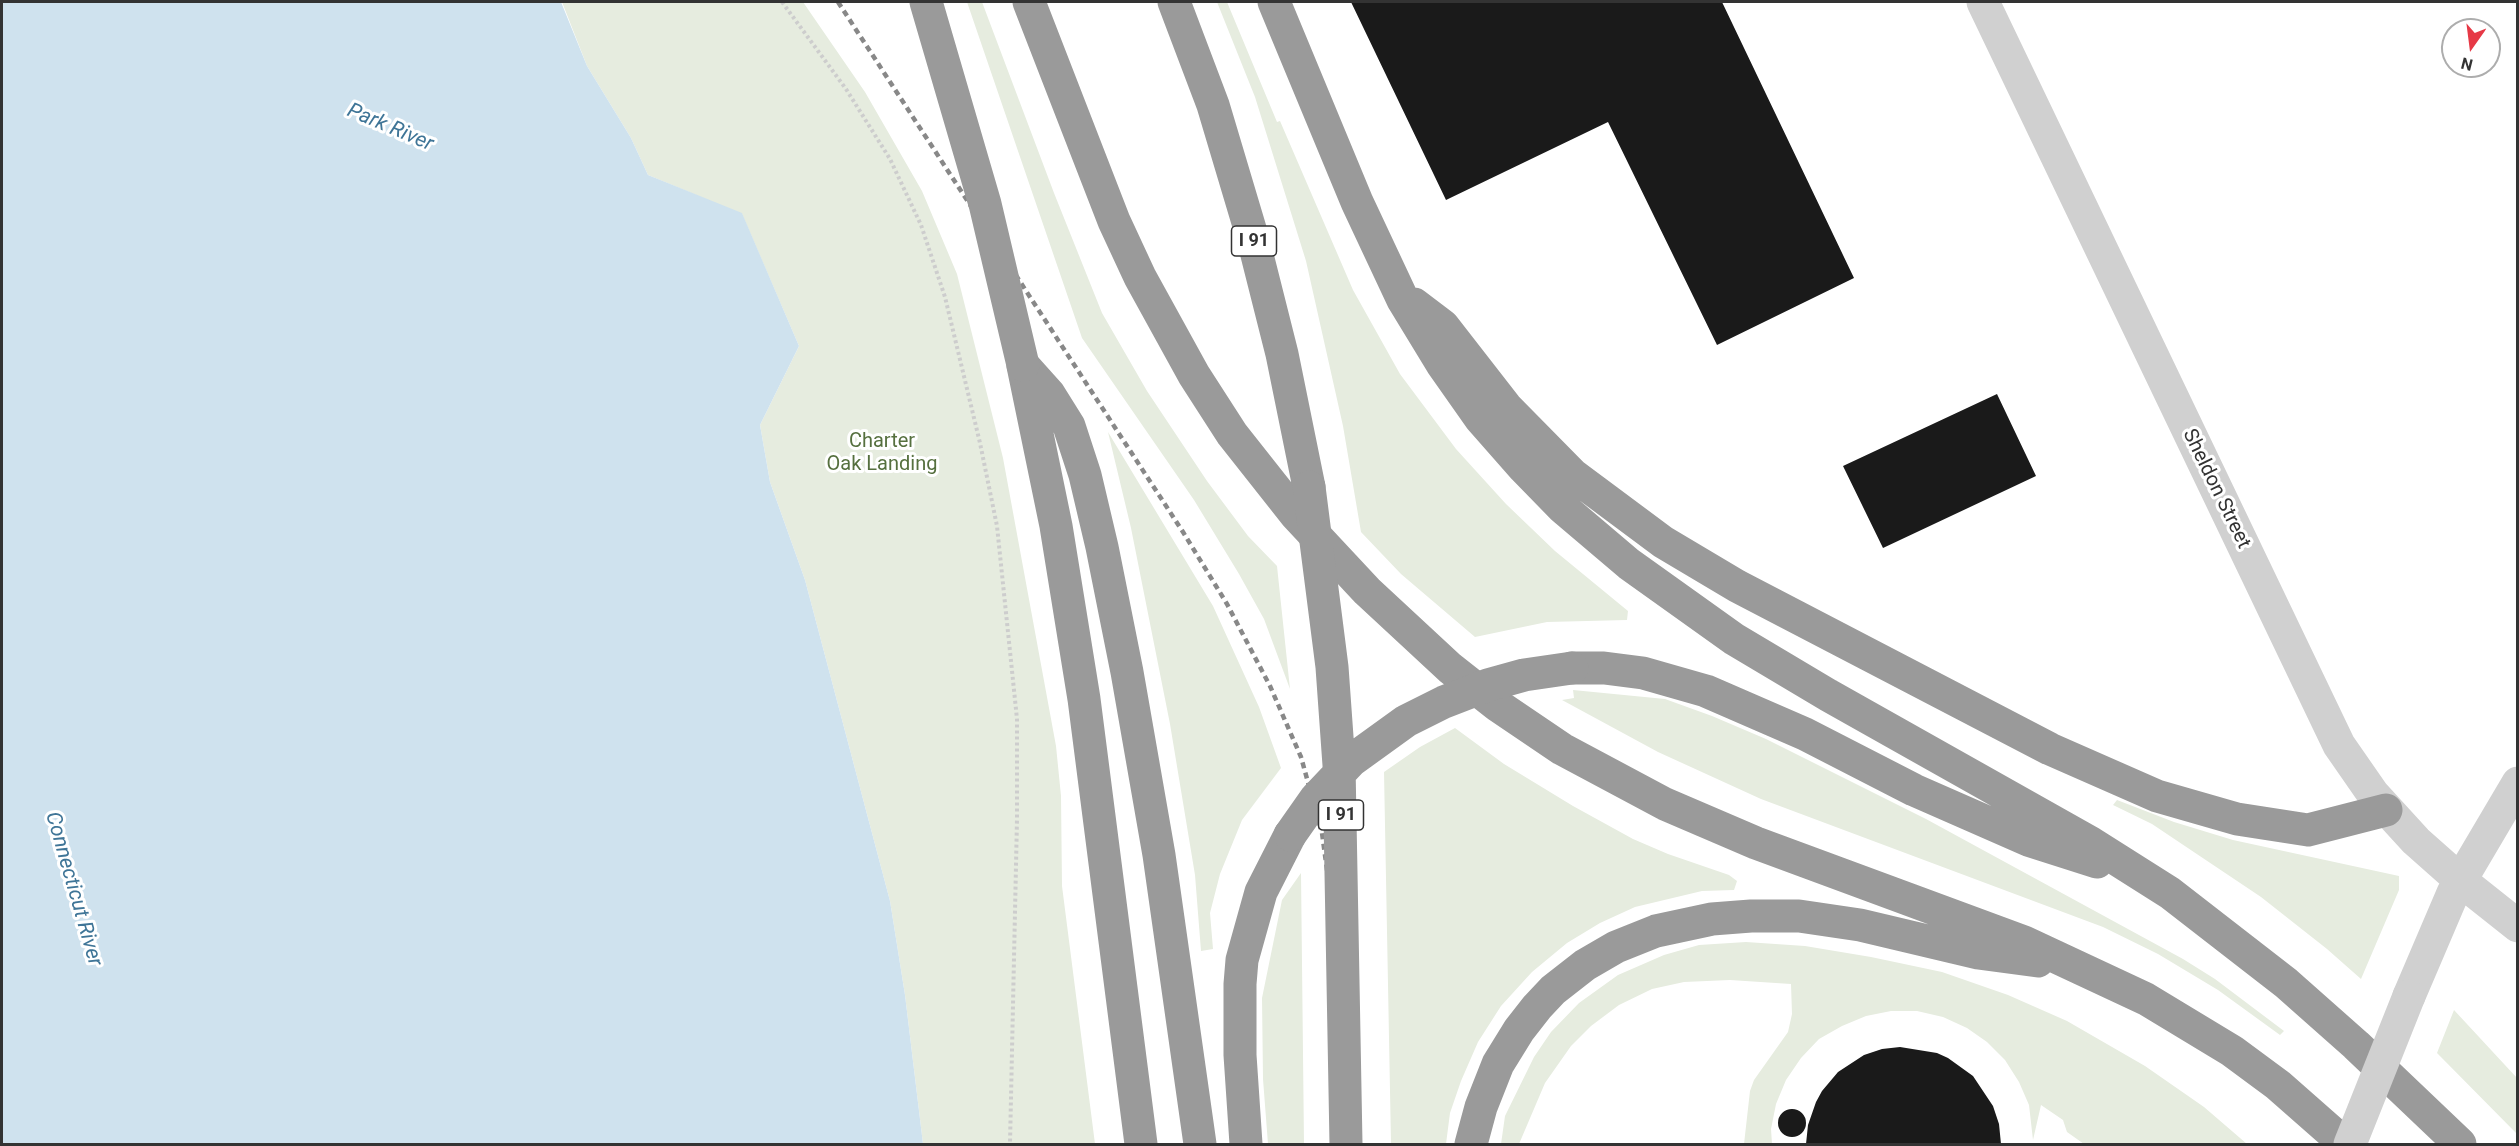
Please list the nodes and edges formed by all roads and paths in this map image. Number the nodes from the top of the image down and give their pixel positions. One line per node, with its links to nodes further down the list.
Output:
1 (782, 2): 15 (path)
2 (926, 2): 8 (highway, bridge)
3 (1029, 2): 14 (highway)
4 (1174, 2): 19 (highway, I 91, bridge)
5 (1274, 2): 7 (highway)
6 (1983, 2): 10 (street, Sheldon Street)
7 (1403, 300): 10 (highway); 11 (highway)
8 (1023, 365): 16 (highway); 17 (highway)
9 (2517, 783): 12 (street)
10 (2386, 810): 12 (street, Sheldon Street)
11 (2150, 880): 18 (highway, bridge); 22 (highway)
12 (2460, 880): 13 (street, Sheldon Street); 21 (street, bridge)
13 (2517, 926)
14 (2080, 966): 20 (highway); 21 (highway)
15 (1010, 1144)
16 (1141, 1144)
17 (1200, 1144)
18 (1246, 1144)
19 (1346, 1144)
20 (1471, 1144)
21 (2348, 1144)
22 (2460, 1144)

